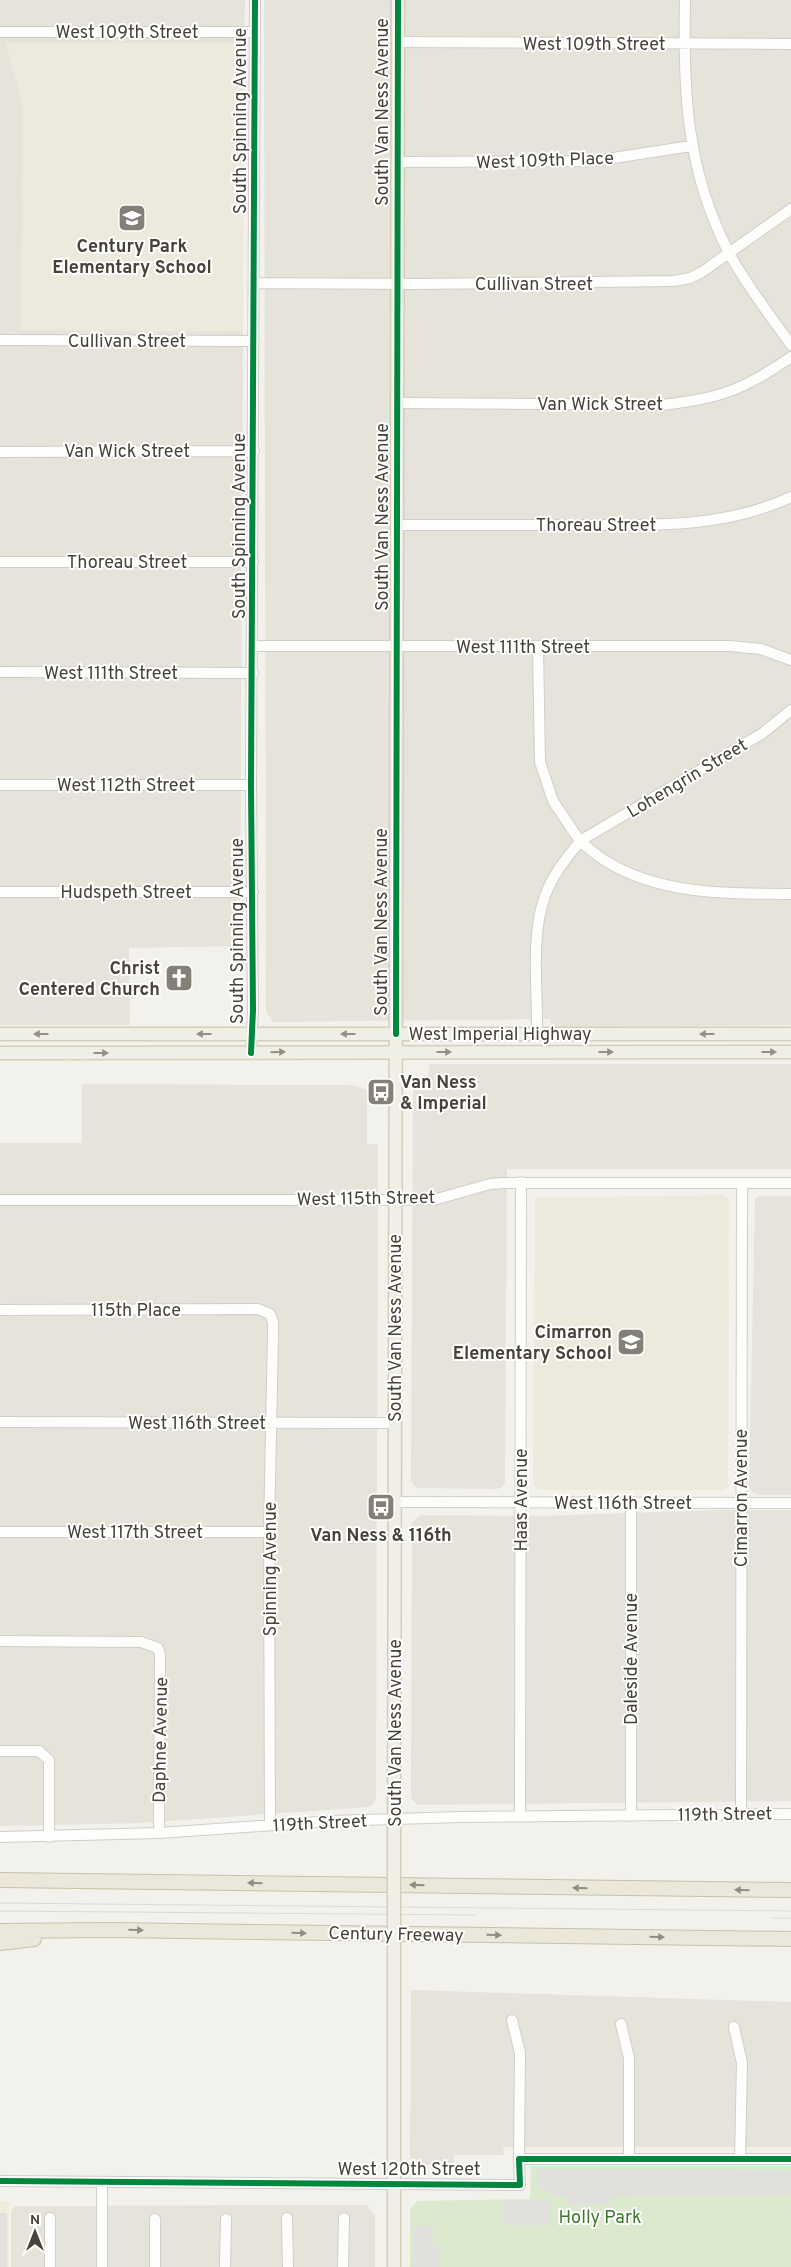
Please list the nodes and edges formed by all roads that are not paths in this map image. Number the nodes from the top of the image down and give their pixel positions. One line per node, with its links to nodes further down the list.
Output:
1 (255, 0): 5 (street, South Spinning Avenue)
2 (398, 0): 6 (main road, South Van Ness Avenue)
3 (685, 0): 7 (street)
4 (0, 32): 5 (street, West 109th Street)
5 (255, 32): 13 (street, South Spinning Avenue)
6 (398, 42): 7 (street, West 109th Street); 10 (main road, South Van Ness Avenue)
7 (684, 44): 8 (street, West 109th Street); 9 (street)
8 (791, 44)
9 (691, 146): 10 (street, West 109th Place); 12 (street)
10 (397, 162): 14 (main road, South Van Ness Avenue)
11 (791, 209): 12 (street, Cullivan Street)
12 (729, 253): 14 (street, Cullivan Street); 17 (street)
13 (254, 283): 14 (street, Cullivan Street); 16 (street, South Spinning Avenue)
14 (397, 284): 19 (main road, South Van Ness Avenue)
15 (0, 340): 16 (street, Cullivan Street)
16 (254, 341): 20 (street, South Spinning Avenue)
17 (791, 345)
18 (791, 357): 19 (street, Van Wick Street)
19 (397, 403): 23 (main road, South Van Ness Avenue)
20 (254, 451): 21 (street, Van Wick Street); 25 (street, South Spinning Avenue)
21 (0, 452)
22 (791, 497): 23 (street, Thoreau Street)
23 (397, 524): 27 (main road, South Van Ness Avenue)
24 (0, 562): 25 (street, Thoreau Street)
25 (253, 562): 26 (street, South Spinning Avenue)
26 (253, 646): 27 (street, West 111th Street); 31 (street, South Spinning Avenue)
27 (397, 647): 28 (street, West 111th Street); 41 (main road, South Van Ness Avenue)
28 (538, 647): 29 (street, West 111th Street); 35 (street)
29 (791, 660)
30 (0, 672): 31 (street, West 111th Street)
31 (253, 673): 34 (street, South Spinning Avenue)
32 (791, 710): 35 (street, Lohengrin Street)
33 (0, 785): 34 (street, West 112th Street)
34 (251, 785): 37 (street, South Spinning Avenue)
35 (580, 841): 38 (street); 42 (street)
36 (0, 892): 37 (street, Hudspeth Street)
37 (253, 892): 40 (street, South Spinning Avenue)
38 (791, 894)
39 (0, 1034): 40 (main road, West Imperial Highway, one-way to 39)
40 (252, 1034): 41 (main road, West Imperial Highway, one-way to 40); 47 (street, South Spinning Avenue)
41 (396, 1034): 42 (main road, West Imperial Highway); 44 (main road, South Van Ness Avenue)
42 (537, 1034): 43 (main road, West Imperial Highway, one-way to 42)
43 (791, 1034)
44 (395, 1052): 45 (main road, West Imperial Highway, one-way to 45); 47 (main road, West Imperial Highway, one-way to 44); 52 (main road, South Van Ness Avenue)
45 (791, 1052)
46 (0, 1053): 47 (main road, West Imperial Highway, one-way to 47)
47 (251, 1053)
48 (521, 1182): 49 (street, West 115th Street); 52 (street, West 115th Street); 59 (street, Haas Avenue)
49 (742, 1183): 50 (street, West 115th Street); 61 (street, Cimarron Avenue)
50 (791, 1183)
51 (0, 1200): 52 (street, West 115th Street)
52 (395, 1200): 57 (main road, South Van Ness Avenue)
53 (0, 1310): 54 (street, 115th Place)
54 (270, 1314): 56 (street, Spinning Avenue)
55 (0, 1422): 56 (street, West 116th Street)
56 (271, 1423): 57 (street, West 116th Street); 64 (street, Spinning Avenue)
57 (395, 1423): 58 (main road, South Van Ness Avenue)
58 (395, 1502): 59 (street, West 116th Street); 71 (main road, South Van Ness Avenue)
59 (520, 1502): 60 (street, West 116th Street); 70 (street, Haas Avenue)
60 (631, 1503): 61 (street, West 116th Street); 69 (street, Daleside Avenue)
61 (742, 1503): 62 (street, West 116th Street); 67 (street, Cimarron Avenue)
62 (791, 1503)
63 (0, 1532): 64 (street, West 117th Street)
64 (269, 1532): 72 (street, Spinning Avenue)
65 (0, 1641): 73 (street, Daphne Avenue)
66 (0, 1751): 75 (street)
67 (741, 1814): 68 (street, 119th Street); 69 (street, 119th Street)
68 (791, 1814)
69 (631, 1816): 70 (street, 119th Street)
70 (520, 1817): 71 (street, 119th Street)
71 (394, 1819): 72 (street, 119th Street); 91 (main road, South Van Ness Avenue, bridge)
72 (270, 1825): 73 (street, 119th Street)
73 (159, 1833): 75 (street, 119th Street)
74 (0, 1837): 75 (street, 119th Street)
75 (49, 1837)
76 (0, 1880): 77 (highway, one-way to 76)
77 (791, 1890)
78 (108, 1930): 79 (highway, Century Freeway); 80 (highway, Century Freeway, one-way to 80); 81 (highway)
79 (0, 1931)
80 (791, 1939)
81 (0, 1942)
82 (512, 2020): 85 (street)
83 (621, 2024): 86 (street)
84 (734, 2027): 87 (street)
85 (520, 2159): 86 (street); 91 (street, West 120th Street)
86 (629, 2159): 87 (street)
87 (740, 2159): 88 (street)
88 (791, 2159)
89 (0, 2181): 90 (street, West 120th Street)
90 (102, 2182): 91 (street, West 120th Street); 98 (street)
91 (394, 2184): 103 (main road, South Van Ness Avenue)
92 (50, 2218): 97 (street)
93 (288, 2218): 101 (street)
94 (344, 2218): 102 (street)
95 (155, 2219): 99 (street)
96 (226, 2219): 100 (street)
97 (50, 2267)
98 (102, 2267)
99 (155, 2267)
100 (225, 2267)
101 (288, 2267)
102 (343, 2267)
103 (394, 2267)

